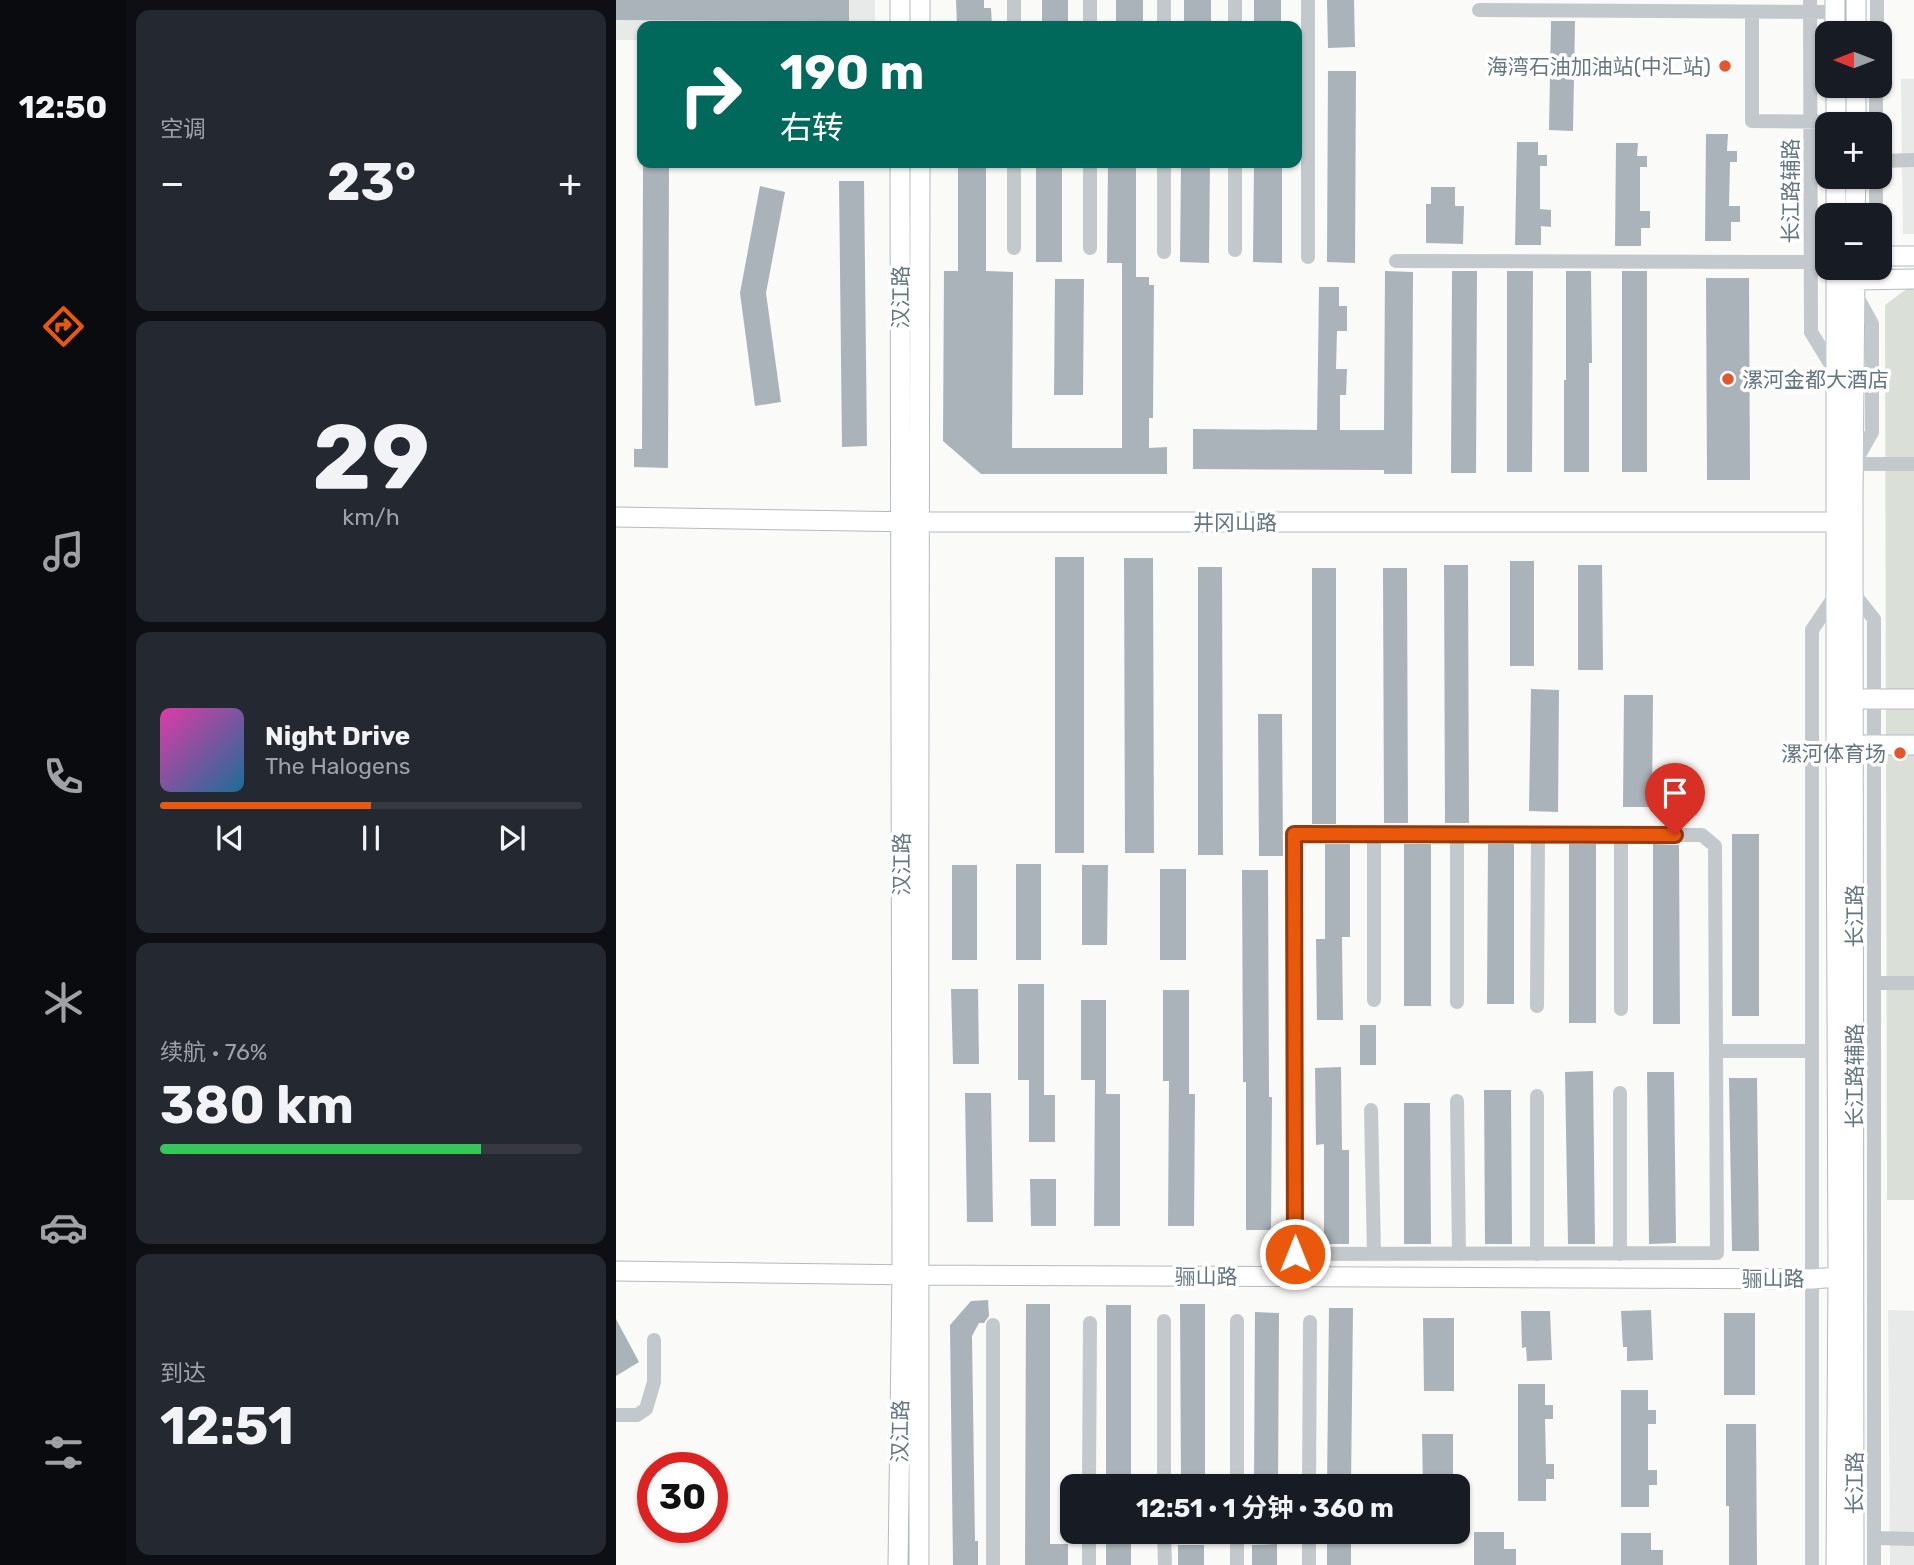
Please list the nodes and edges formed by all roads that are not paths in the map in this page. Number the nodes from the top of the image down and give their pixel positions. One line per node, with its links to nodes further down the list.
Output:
1 (900, 0): 14 (street)
2 (920, 0): 15 (street)
3 (1014, 0): 16 (street)
4 (1090, 0): 17 (street)
5 (1164, 0): 18 (street)
6 (1235, 0): 19 (street)
7 (1308, 0): 22 (street)
8 (1856, 0): 20 (street)
9 (1877, 0): 21 (street)
10 (1810, 6): 11 (street); 13 (street); 23 (street, 长江路辅路)
11 (1835, 6)
12 (1479, 10): 13 (street)
13 (1752, 12): 23 (street)
14 (900, 21)
15 (920, 21)
16 (1014, 21)
17 (1090, 21)
18 (1164, 21)
19 (1235, 21)
20 (1856, 21)
21 (1877, 21)
22 (1302, 64): 39 (street)
23 (1810, 122): 24 (street); 41 (street, 长江路辅路)
24 (1815, 122)
25 (1914, 160): 26 (street)
26 (1892, 161)
27 (900, 168): 50 (street, 汉江路)
28 (920, 168): 50 (street, 汉江路)
29 (1014, 168): 33 (street)
30 (1090, 168): 34 (street)
31 (1164, 168): 36 (street)
32 (1235, 168): 35 (street)
33 (1014, 248)
34 (1090, 248)
35 (1235, 250)
36 (1164, 252)
37 (1892, 256): 38 (street)
38 (1914, 256)
39 (1308, 257)
40 (1396, 261): 41 (street)
41 (1811, 262): 46 (street, 长江路辅路)
42 (1892, 279): 43 (street)
43 (1914, 279)
44 (1837, 280): 46 (street, 长江路)
45 (1855, 280): 47 (street, 长江路)
46 (1837, 374): 51 (street, 长江路)
47 (1854, 464): 48 (street); 51 (street, 长江路)
48 (1914, 464)
49 (616, 517): 50 (street, 井冈山路)
50 (908, 522): 51 (street, 井冈山路); 80 (street, 汉江路)
51 (1845, 522): 52 (street, 长江路)
52 (1845, 595): 53 (street, 长江路); 54 (street, 长江路辅路); 56 (street, 长江路); 70 (street, 长江路辅路)
53 (1854, 699): 54 (street); 56 (street, 长江路)
54 (1875, 699): 55 (street); 58 (street, 长江路辅路)
55 (1914, 699)
56 (1845, 745): 58 (street); 81 (street, 长江路); 109 (street, 长江路)
57 (1914, 745): 58 (street)
58 (1875, 746): 63 (street, 长江路辅路)
59 (1621, 834): 62 (street); 68 (street); 69 (street)
60 (1374, 835): 61 (street); 65 (street); 75 (street)
61 (1457, 835): 62 (street); 66 (street)
62 (1538, 835): 67 (street)
63 (1875, 983): 64 (street); 94 (street, 长江路辅路)
64 (1914, 983)
65 (1374, 1000)
66 (1457, 1002)
67 (1536, 1006)
68 (1621, 1009)
69 (1716, 1051): 70 (street); 78 (street)
70 (1812, 1051): 82 (street, 长江路辅路)
71 (1620, 1093): 78 (street)
72 (1536, 1096): 77 (street)
73 (1457, 1101): 76 (street)
74 (1371, 1110): 75 (street)
75 (1374, 1254): 76 (street)
76 (1459, 1254): 77 (street)
77 (1536, 1254): 78 (street)
78 (1620, 1254)
79 (616, 1271): 80 (street, 骊山路)
80 (911, 1275): 82 (street, 骊山路); 100 (street, 汉江路); 101 (street, 汉江路)
81 (1838, 1277): 82 (street, 骊山路); 108 (street, 长江路)
82 (1812, 1279): 107 (street, 长江路辅路)
83 (1164, 1321): 91 (street)
84 (1237, 1321): 92 (street)
85 (1310, 1322): 93 (street)
86 (1090, 1323): 90 (street)
87 (993, 1325): 102 (street)
88 (654, 1340): 89 (street)
89 (616, 1415)
90 (1089, 1474)
91 (1164, 1474)
92 (1237, 1474)
93 (1309, 1474)
94 (1874, 1538): 95 (street); 110 (street, 长江路辅路)
95 (1914, 1539)
96 (1089, 1544): 103 (street)
97 (1164, 1544): 104 (street)
98 (1237, 1544): 105 (street)
99 (1309, 1544): 106 (street)
100 (898, 1565)
101 (919, 1565)
102 (993, 1565)
103 (1089, 1565)
104 (1164, 1565)
105 (1237, 1565)
106 (1309, 1565)
107 (1812, 1565)
108 (1836, 1565)
109 (1854, 1565)
110 (1874, 1565)

